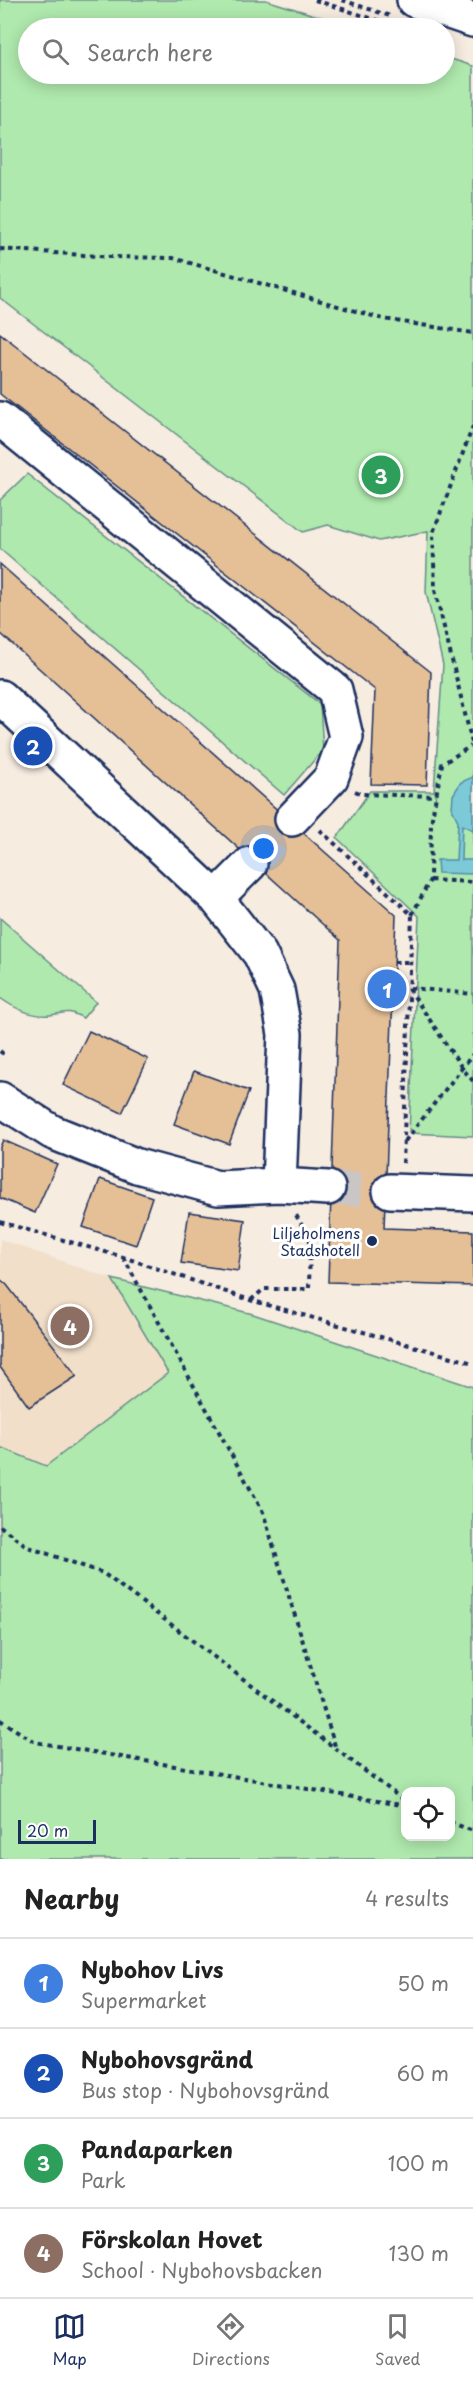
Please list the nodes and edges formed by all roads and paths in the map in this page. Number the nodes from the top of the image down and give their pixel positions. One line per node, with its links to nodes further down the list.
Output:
1 (315, 0): 4 (path)
2 (342, 0): 3 (path)
3 (405, 9): 5 (street)
4 (370, 18)
5 (473, 20)
6 (0, 249): 7 (path)
7 (473, 333)
8 (0, 419): 12 (street)
9 (473, 426): 11 (path)
10 (0, 697): 18 (street)
11 (472, 746): 13 (path)
12 (330, 778): 13 (path); 14 (street)
13 (436, 796): 16 (path)
14 (296, 815): 19 (path)
15 (250, 864): 18 (street)
16 (430, 880): 17 (path); 19 (path)
17 (473, 882)
18 (216, 898): 31 (street)
19 (412, 915): 21 (path)
20 (394, 962): 21 (path)
21 (410, 962): 22 (path)
22 (409, 988): 23 (path); 27 (path); 30 (path)
23 (473, 994)
24 (0, 1051): 26 (path)
25 (473, 1054): 27 (path)
26 (0, 1056)
27 (462, 1068): 28 (path); 30 (path)
28 (473, 1080)
29 (0, 1099): 31 (street)
30 (404, 1142): 33 (path)
31 (279, 1185): 32 (street)
32 (328, 1188)
33 (396, 1191): 34 (street)
34 (473, 1194)
35 (0, 1222): 37 (path)
36 (310, 1240): 38 (path)
37 (123, 1257): 38 (path); 42 (path)
38 (250, 1300): 39 (path)
39 (473, 1363)
40 (0, 1526): 42 (path)
41 (0, 1720): 44 (path)
42 (336, 1749): 43 (path)
43 (401, 1801)
44 (401, 1803)
45 (455, 1824): 46 (path)
46 (473, 1831)

